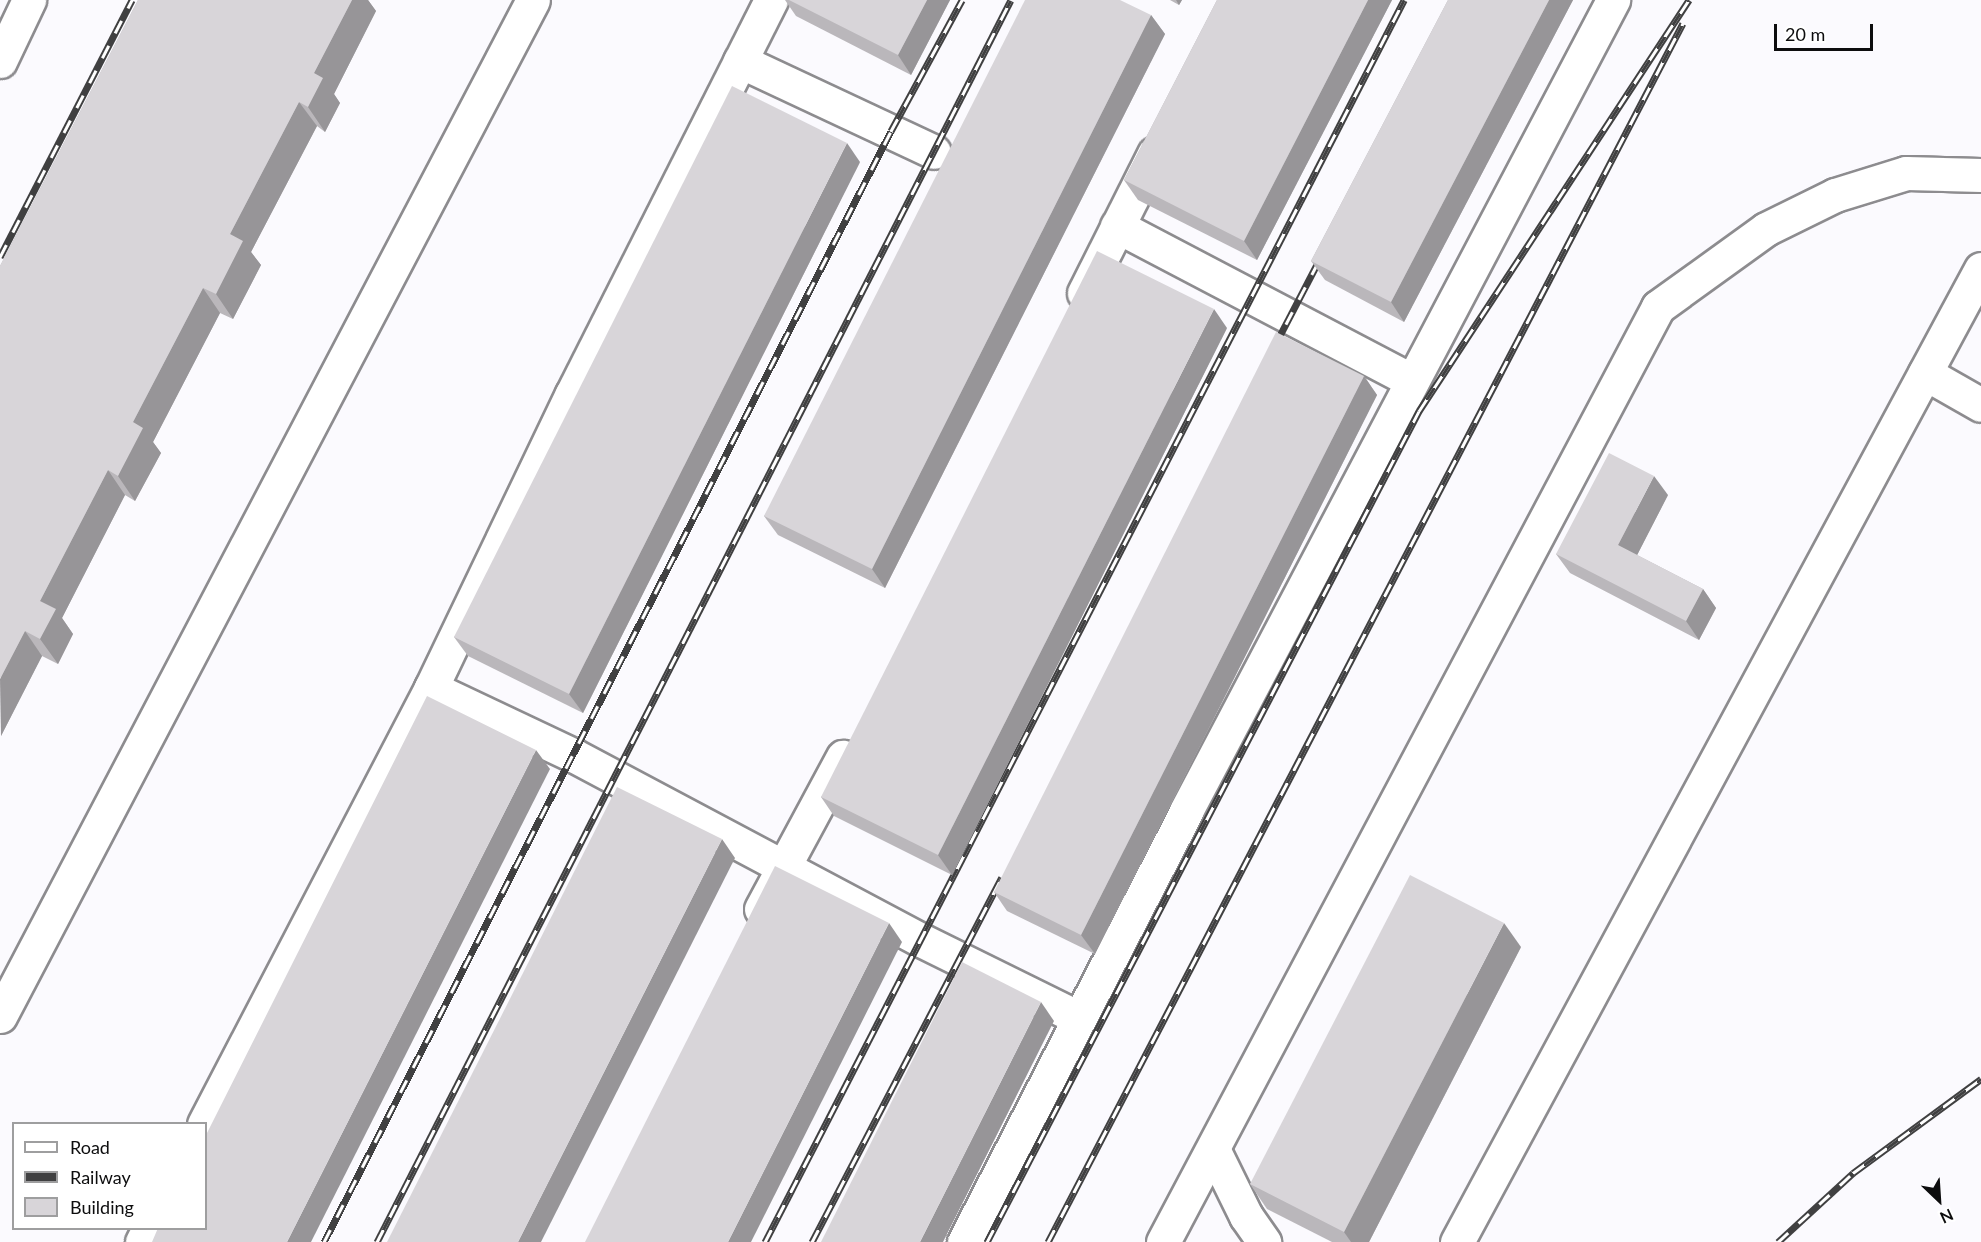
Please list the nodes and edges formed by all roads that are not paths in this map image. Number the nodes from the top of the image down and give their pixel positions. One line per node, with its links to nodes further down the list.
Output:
1 (29, 0): 5 (lane)
2 (533, 0): 20 (lane)
3 (771, 0): 6 (lane)
4 (1613, 0): 14 (lane)
5 (0, 61)
6 (740, 61): 8 (lane); 16 (lane)
7 (1170, 123): 10 (lane)
8 (934, 152)
9 (1981, 175): 23 (lane)
10 (1118, 226): 12 (lane); 14 (lane)
11 (1981, 269): 13 (lane)
12 (1070, 319)
13 (1925, 373): 15 (lane); 27 (lane)
14 (1412, 381): 21 (lane)
15 (1981, 405)
16 (431, 688): 18 (lane); 22 (lane)
17 (856, 732): 18 (lane)
18 (782, 867): 19 (lane); 21 (lane)
19 (745, 940)
20 (0, 1017)
21 (1079, 1018): 24 (lane)
22 (205, 1122)
23 (1213, 1149): 25 (lane); 26 (lane)
24 (964, 1242)
25 (1163, 1242)
26 (1264, 1242)
27 (1457, 1242)

